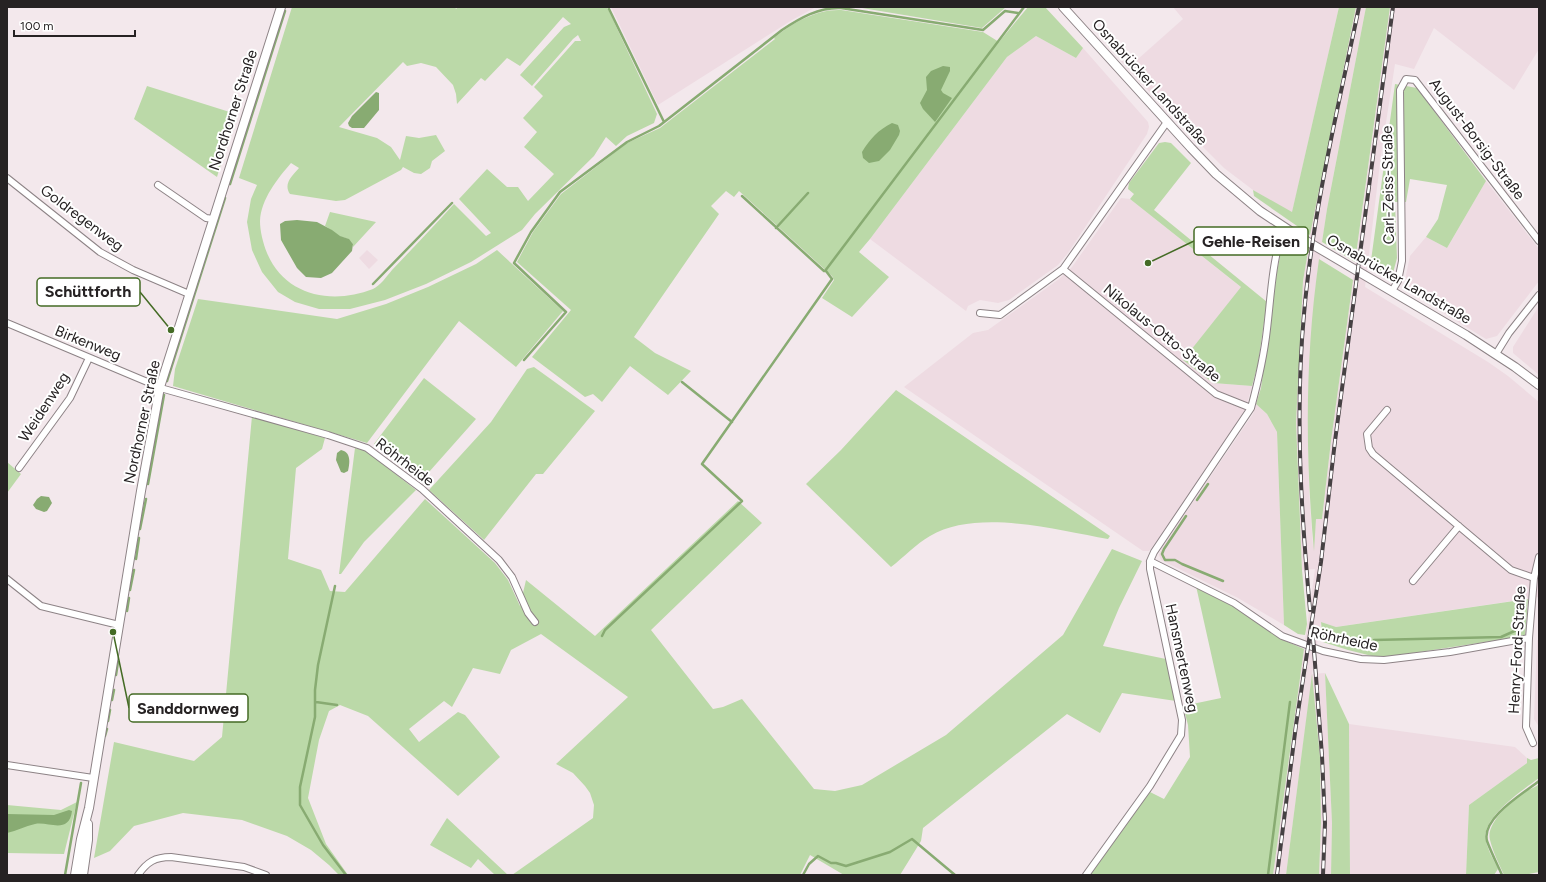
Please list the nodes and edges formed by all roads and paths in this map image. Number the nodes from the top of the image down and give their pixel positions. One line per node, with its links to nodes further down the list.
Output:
1 (281, 7): 7 (street, Nordhorner Straße)
2 (1063, 7): 4 (street, Osnabrücker Landstraße)
3 (1406, 79): 9 (street, August-Borsig-Straße); 11 (street, Carl-Zeiss-Straße)
4 (1166, 122): 8 (street, Osnabrücker Landstraße); 10 (street)
5 (7, 178): 12 (street, Goldregenweg)
6 (158, 185): 7 (street)
7 (213, 220): 12 (street, Nordhorner Straße)
8 (1284, 227): 11 (street, Osnabrücker Landstraße); 20 (street)
9 (1539, 241)
10 (1063, 270): 14 (street); 20 (street, Nikolaus-Otto-Straße)
11 (1392, 291): 16 (street, Osnabrücker Landstraße)
12 (189, 294): 19 (street, Nordhorner Straße)
13 (1539, 295): 16 (street)
14 (980, 313)
15 (7, 323): 17 (street, Birkenweg)
16 (1496, 354): 18 (street, Osnabrücker Landstraße)
17 (89, 358): 19 (street, Birkenweg); 22 (street, Weidenweg)
18 (1539, 385)
19 (160, 387): 29 (street, Röhrheide); 30 (street, Nordhorner Straße)
20 (1251, 408): 25 (street)
21 (1387, 410): 23 (street)
22 (19, 468)
23 (1459, 526): 27 (street); 28 (street)
24 (1539, 557): 27 (street, Henry-Ford-Straße)
25 (1150, 561): 31 (street, Röhrheide); 40 (street, Hansmertenweg)
26 (7, 578): 30 (street)
27 (1534, 578): 31 (street, Henry-Ford-Straße)
28 (1413, 581)
29 (535, 622)
30 (119, 625): 34 (street, Nordhorner Straße)
31 (1529, 638): 32 (street, Henry-Ford-Straße)
32 (1533, 743)
33 (7, 765): 34 (street)
34 (93, 778): 35 (street, Nordhorner Straße)
35 (89, 808): 36 (street, Nordhorner Straße); 37 (street, Nordhorner Straße)
36 (76, 875)
37 (83, 875)
38 (138, 875): 39 (street)
39 (266, 875)
40 (1086, 875)

